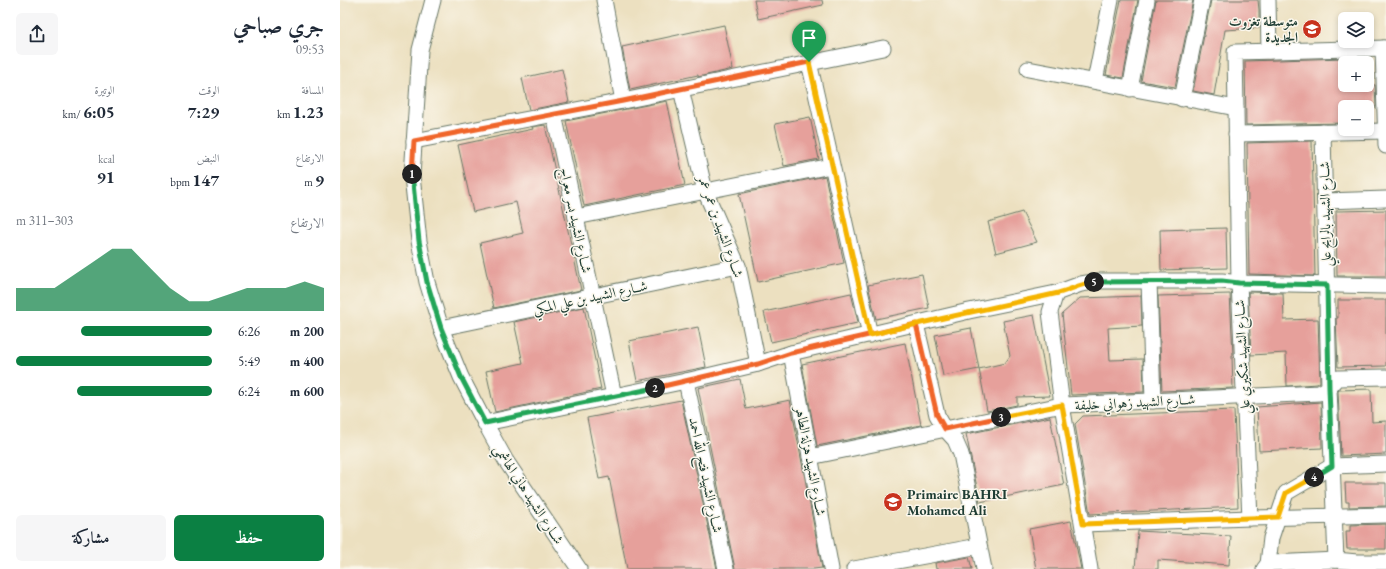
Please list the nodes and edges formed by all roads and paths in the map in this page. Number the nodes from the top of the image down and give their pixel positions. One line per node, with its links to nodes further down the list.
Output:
1 (433, 0): 22 (street, شــارع الشهيد هاني الهاشمي)
2 (604, 0): 16 (street)
3 (1111, 0): 12 (street)
4 (1147, 0): 14 (street)
5 (1202, 0): 15 (street)
6 (1268, 0): 9 (street)
7 (883, 48): 10 (street)
8 (1385, 48): 9 (street); 19 (street)
9 (1269, 51): 17 (street, شــارع الشهيد شكيري علي)
10 (809, 62): 13 (street); 24 (street)
11 (1028, 69): 12 (street)
12 (1095, 81): 14 (street)
13 (681, 89): 16 (street); 25 (street, شــارع الشهيد بن عمر عمر)
14 (1130, 89): 15 (street)
15 (1182, 99): 17 (street)
16 (623, 101): 18 (street)
17 (1236, 108): 21 (street, شــارع الشهيد شكيري علي)
18 (554, 114): 22 (street); 28 (street, شــارع الشهيد بسر معراج)
19 (1386, 131): 20 (street); 23 (street)
20 (1323, 132): 21 (street); 27 (street, شــارع الشهيد بالرابح علي)
21 (1236, 134): 31 (street, شــارع الشهيد شكيري علي)
22 (414, 141): 37 (street, شــارع الشهيد هاني الهاشمي)
23 (1386, 146)
24 (831, 166): 25 (street); 38 (street)
25 (705, 191): 28 (street); 29 (street, شــارع الشهيد بن عمر عمر)
26 (1386, 199): 27 (street)
27 (1325, 201): 32 (street, شــارع الشهيد بالرابح علي)
28 (576, 217): 35 (street, شــارع الشهيد بسر معراج)
29 (738, 266): 35 (street, شــارع الشهيد بن علي المكي); 40 (street, شــارع الشهيد بن عمر عمر)
30 (1149, 281): 31 (street); 34 (street); 46 (street)
31 (1239, 283): 32 (street); 45 (street, شــارع الشهيد شكيري علي)
32 (1327, 285): 33 (street); 43 (street, شــارع الشهيد بالرابح علي)
33 (1386, 286)
34 (1056, 293): 36 (street); 47 (street)
35 (593, 296): 37 (street, شــارع الشهيد بن علي المكي); 44 (street, شــارع الشهيد بسر معراج)
36 (916, 324): 38 (street); 49 (street)
37 (441, 328): 48 (street, شــارع الشهيد هاني الهاشمي)
38 (870, 335): 39 (street)
39 (791, 353): 40 (street); 50 (street, شــارع الشهيد هزلة الطاهر)
40 (758, 364): 42 (street)
41 (1386, 377): 43 (street, شــارع الشهيد زهواني خليفة)
42 (686, 381): 44 (street); 64 (street, شــارع الشهيد فتح الله احمد)
43 (1329, 388): 45 (street, شــارع الشهيد زهواني خليفة); 52 (street, شــارع الشهيد بالرابح علي)
44 (614, 396): 48 (street)
45 (1244, 397): 46 (street, شــارع الشهيد زهواني خليفة); 56 (street, شــارع الشهيد شكيري علي)
46 (1153, 401): 47 (street, شــارع الشهيد زهواني خليفة)
47 (1062, 405): 49 (street, شــارع الشهيد زهواني خليفة); 57 (street)
48 (485, 423): 63 (street, شــارع الشهيد هاني الهاشمي)
49 (945, 429): 50 (street, شــارع الشهيد زهواني خليفة); 58 (street)
50 (810, 457): 65 (street, شــارع الشهيد هزلة الطاهر)
51 (1386, 464): 52 (street)
52 (1332, 466): 53 (street, شــارع الشهيد بالرابح علي); 55 (street)
53 (1334, 515): 54 (street); 55 (street); 59 (street, شــارع الشهيد بالرابح علي)
54 (1386, 515)
55 (1278, 517): 56 (street); 61 (street)
56 (1250, 518): 57 (street)
57 (1083, 524): 68 (street)
58 (979, 546): 66 (street); 67 (street)
59 (1336, 560): 61 (street); 62 (street)
60 (1386, 562): 62 (street)
61 (1266, 566)
62 (1357, 566)
63 (579, 569)
64 (726, 569)
65 (831, 569)
66 (854, 569)
67 (984, 569)
68 (1090, 569)

